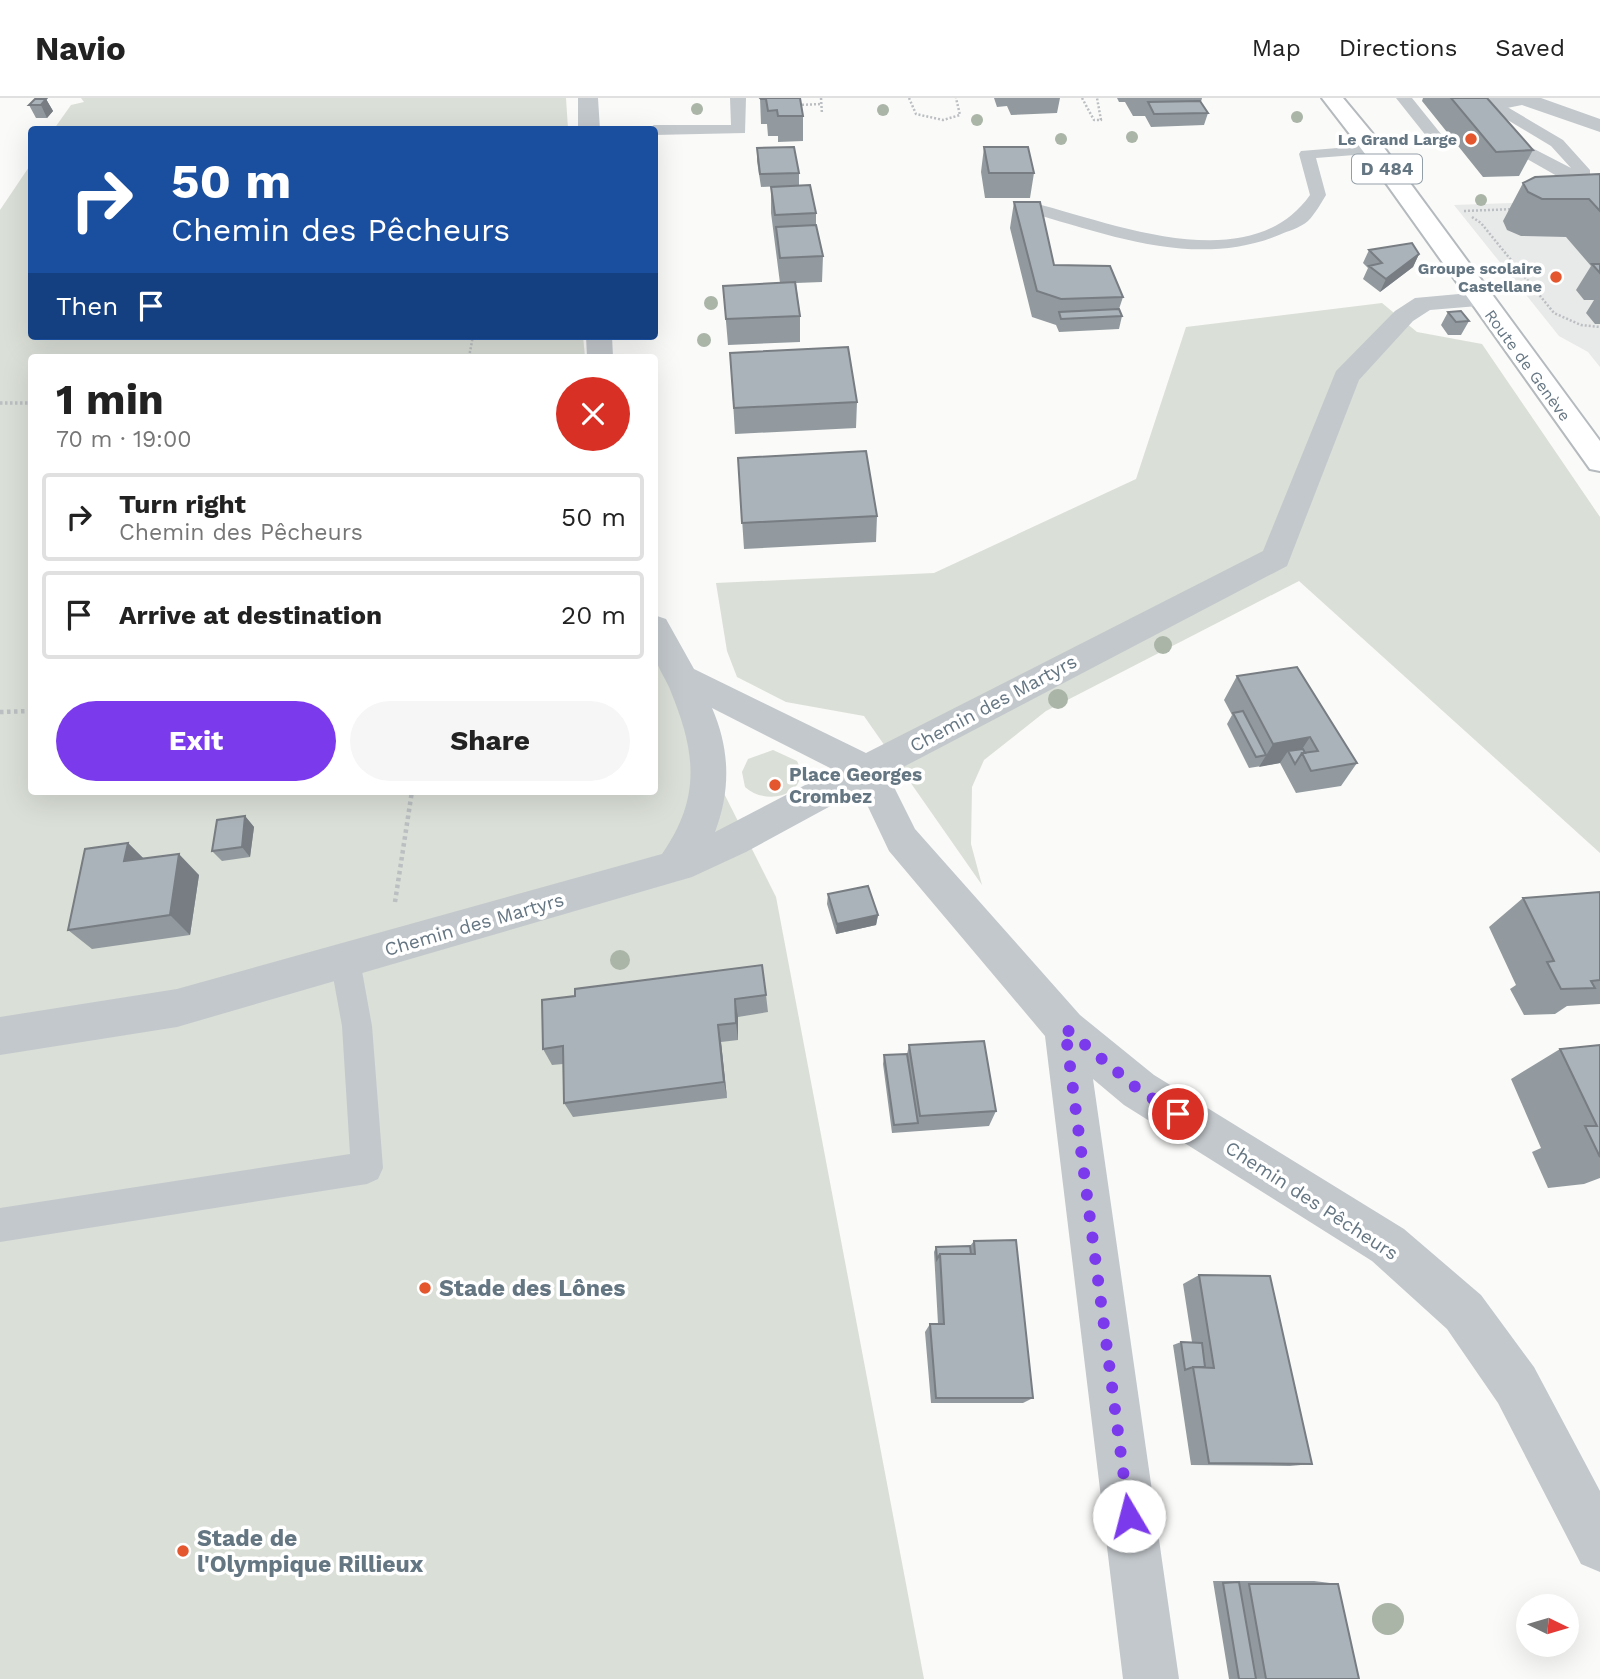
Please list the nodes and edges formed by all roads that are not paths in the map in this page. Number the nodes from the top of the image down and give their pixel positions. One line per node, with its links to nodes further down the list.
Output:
1 (588, 98): 7 (street)
2 (737, 98): 9 (lane)
3 (1332, 98): 12 (main road, Route de Genève / D 484)
4 (1404, 98): 10 (lane)
5 (1527, 99): 6 (street); 8 (street)
6 (1480, 100): 11 (lane)
7 (589, 126)
8 (1600, 126)
9 (658, 130)
10 (1433, 134)
11 (1503, 139)
12 (1374, 150): 13 (lane); 14 (main road, Route de Genève / D 484)
13 (1034, 208)
14 (1481, 300): 15 (main road, Route de Genève / D 484); 18 (street, Chemin des Martyrs)
15 (1598, 455)
16 (658, 634): 17 (street)
17 (685, 679): 18 (street); 19 (street)
18 (868, 770): 19 (street, Chemin des Martyrs); 21 (street, Chemin des Pêcheurs)
19 (675, 865): 20 (street, Chemin des Martyrs)
20 (345, 960): 22 (street, Chemin des Martyrs); 23 (lane)
21 (1065, 1028): 24 (street, Chemin des Pêcheurs); 25 (street)
22 (0, 1036)
23 (0, 1225)
24 (1600, 1545)
25 (1151, 1679)

